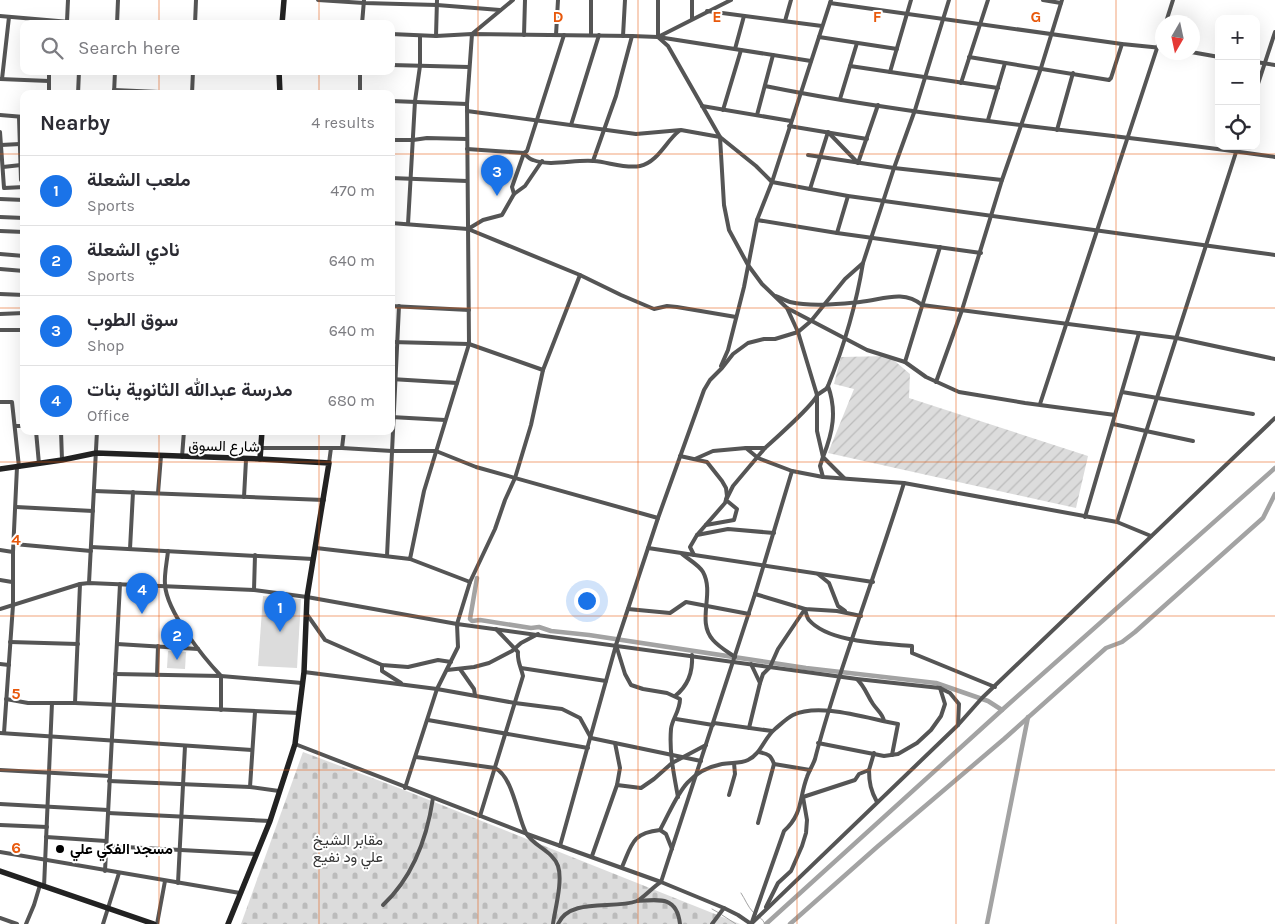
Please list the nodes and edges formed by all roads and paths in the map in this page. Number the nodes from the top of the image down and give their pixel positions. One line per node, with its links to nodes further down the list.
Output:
1 (68, 0): 34 (street)
2 (118, 0): 35 (street)
3 (196, 0): 36 (street)
4 (284, 0): 37 (street)
5 (318, 0): 20 (street)
6 (525, 0): 45 (street)
7 (558, 0): 47 (street)
8 (591, 0): 49 (street)
9 (624, 0): 53 (street)
10 (658, 0): 55 (street)
11 (692, 0): 31 (street)
12 (731, 0): 25 (street)
13 (791, 0): 39 (street)
14 (912, 0): 26 (street)
15 (949, 0): 32 (street)
16 (988, 0): 40 (street)
17 (1043, 0): 23 (street)
18 (1173, 0): 27 (street)
19 (512, 1): 24 (street)
20 (364, 2): 21 (street); 38 (street)
21 (437, 2): 24 (street); 52 (street)
22 (830, 2): 26 (street); 41 (street)
23 (1062, 2): 46 (street)
24 (500, 10): 44 (street)
25 (707, 11): 29 (street); 31 (street)
26 (907, 15): 32 (street); 61 (street)
27 (1168, 15)
28 (0, 16): 30 (street)
29 (744, 16): 39 (street); 60 (street)
30 (9, 17): 33 (street); 88 (street)
31 (692, 19): 55 (street)
32 (943, 19): 40 (street); 86 (street)
33 (34, 20)
34 (67, 20)
35 (117, 20)
36 (195, 20)
37 (282, 20)
38 (362, 20)
39 (784, 21): 41 (street)
40 (980, 24): 46 (street); 66 (street)
41 (822, 26): 56 (street)
42 (1275, 32): 71 (street)
43 (395, 34): 51 (street)
44 (472, 34): 45 (street); 52 (street); 76 (street)
45 (524, 34): 47 (street)
46 (1052, 34): 58 (street); 77 (street)
47 (556, 35): 48 (street)
48 (564, 35): 49 (street); 112 (street)
49 (591, 35): 50 (street)
50 (599, 35): 53 (street); 115 (street)
51 (420, 36): 52 (street); 74 (street)
52 (436, 36)
53 (623, 36): 54 (street)
54 (632, 36): 55 (street); 118 (street)
55 (658, 37): 60 (street); 105 (street)
56 (819, 37): 57 (street); 68 (street)
57 (857, 43): 61 (street); 75 (street)
58 (1122, 44): 59 (street); 79 (street)
59 (1155, 47)
60 (735, 49): 62 (street)
61 (896, 49): 78 (street)
62 (741, 50): 64 (street); 106 (street)
63 (1200, 54): 65 (street)
64 (773, 55): 68 (street); 91 (street)
65 (1215, 56)
66 (969, 57): 69 (street); 90 (street)
67 (1156, 60): 124 (street)
68 (811, 61): 99 (street)
69 (1005, 63): 77 (street); 92 (street)
70 (1260, 63): 71 (street)
71 (1265, 64): 73 (street); 87 (street)
72 (395, 65): 74 (street)
73 (1275, 65)
74 (420, 66): 76 (street); 102 (street)
75 (850, 66): 78 (street); 100 (street)
76 (470, 67): 103 (street)
77 (1041, 68): 79 (street); 116 (street)
78 (890, 72): 86 (street)
79 (1073, 73): 120 (street)
80 (49, 75): 89 (street)
81 (79, 75): 94 (street)
82 (115, 75): 95 (street)
83 (193, 75): 96 (street)
84 (279, 75): 97 (street)
85 (360, 75): 98 (street)
86 (925, 77): 90 (street); 107 (street)
87 (1260, 78)
88 (1, 79): 89 (street)
89 (49, 81): 93 (street)
90 (961, 83): 92 (street)
91 (765, 86): 99 (street); 110 (street)
92 (998, 88): 113 (street)
93 (49, 90)
94 (78, 90)
95 (114, 90)
96 (192, 90)
97 (280, 90)
98 (360, 90)
99 (800, 93): 100 (street); 114 (street)
100 (840, 99): 104 (street)
101 (395, 101): 102 (street)
102 (415, 101): 103 (street); 128 (street)
103 (467, 104): 108 (street)
104 (878, 105): 107 (street); 126 (street)
105 (702, 106): 106 (street); 123 (street)
106 (723, 110): 110 (street)
107 (915, 110): 113 (street); 144 (street)
108 (467, 111): 112 (street); 125 (street)
109 (0, 115): 111 (street)
110 (758, 115): 114 (street)
111 (20, 117)
112 (537, 120): 115 (street); 135 (street)
113 (988, 120): 116 (street)
114 (791, 121): 117 (street)
115 (571, 125): 118 (street)
116 (1021, 125): 120 (street); 148 (street)
117 (789, 126): 122 (street); 150 (street)
118 (602, 130): 119 (street); 140 (street)
119 (681, 130): 123 (street); 140 (street)
120 (1057, 130): 124 (street)
121 (0, 132): 130 (street)
122 (828, 132): 126 (street); 137 (street); 141 (street)
123 (720, 137): 150 (street); 177 (street)
124 (1128, 138): 131 (street); 166 (street)
125 (467, 139): 128 (street); 132 (street)
126 (867, 139): 141 (street)
127 (395, 140): 128 (street)
128 (413, 140): 147 (street)
129 (20, 142): 130 (street)
130 (1, 145): 143 (street)
131 (1215, 147)
132 (467, 148): 135 (street); 149 (street)
133 (1237, 150): 170 (street)
134 (1242, 150): 138 (street)
135 (524, 153): 139 (street); 153 (street)
136 (808, 155): 137 (street)
137 (820, 157): 141 (street); 152 (street)
138 (1275, 157)
139 (542, 161): 140 (street); 153 (street)
140 (593, 161)
141 (858, 162): 144 (street)
142 (20, 165): 143 (street)
143 (3, 167): 145 (street)
144 (894, 168): 148 (street); 157 (street)
145 (2, 172): 151 (street)
146 (395, 178): 147 (street)
147 (411, 179): 149 (street); 163 (street)
148 (1002, 180): 158 (street)
149 (467, 181): 164 (street)
150 (772, 182): 152 (street); 161 (street)
151 (20, 187)
152 (810, 189): 154 (street)
153 (514, 194): 164 (street)
154 (848, 196): 157 (street); 168 (street)
155 (0, 199): 156 (street)
156 (20, 200)
157 (884, 201): 158 (street); 169 (street)
158 (991, 216): 166 (street); 172 (street)
159 (0, 217): 160 (street)
160 (20, 218)
161 (757, 220): 168 (street); 177 (street)
162 (395, 223): 163 (street)
163 (408, 224): 164 (street)
164 (468, 229): 180 (street); 190 (street)
165 (0, 231): 167 (street)
166 (1097, 231): 170 (street); 196 (street)
167 (20, 232)
168 (836, 233): 169 (street)
169 (872, 238): 171 (street); 176 (street)
170 (1206, 245): 174 (street); 201 (street)
171 (940, 247): 172 (street); 186 (street)
172 (981, 253): 191 (street)
173 (0, 254): 175 (street)
174 (1275, 255)
175 (20, 256)
176 (863, 263): 184 (street); 185 (street)
177 (748, 265): 183 (street); 194 (street)
178 (0, 270): 179 (street)
179 (20, 271)
180 (580, 275): 194 (street); 208 (street)
181 (0, 294): 182 (street)
182 (20, 294)
183 (772, 294): 185 (street); 189 (street)
184 (856, 302): 185 (street); 186 (street); 202 (street)
185 (824, 304): 195 (street)
186 (922, 304): 191 (street); 206 (street)
187 (395, 306): 188 (street)
188 (399, 306): 190 (street); 203 (street)
189 (787, 308): 195 (street); 199 (street)
190 (468, 310): 204 (street)
191 (962, 310): 196 (street); 211 (street)
192 (20, 312): 193 (street)
193 (0, 314)
194 (736, 317): 209 (street)
195 (811, 321): 199 (street); 202 (street)
196 (1066, 324): 200 (street); 218 (street)
197 (0, 330): 198 (street)
198 (20, 330)
199 (798, 332): 209 (street); 215 (street)
200 (1140, 333): 201 (street); 214 (street)
201 (1176, 338): 205 (street); 216 (street)
202 (845, 340): 206 (street); 213 (street)
203 (398, 342): 204 (street); 207 (street)
204 (469, 344): 208 (street); 212 (street)
205 (1275, 359)
206 (905, 362): 211 (street)
207 (395, 370)
208 (543, 370): 259 (street)
209 (718, 372): 245 (street)
210 (395, 379): 212 (street)
211 (936, 382): 218 (street)
212 (457, 383): 223 (street)
213 (828, 386): 215 (street); 246 (street)
214 (1122, 392): 216 (street); 220 (street)
215 (817, 395): 240 (street); 246 (street)
216 (1157, 399): 219 (street); 227 (street)
217 (0, 402): 225 (street)
218 (1040, 404): 220 (street)
219 (1253, 414)
220 (1115, 415): 224 (street)
221 (395, 417): 223 (street)
222 (1275, 418): 276 (street)
223 (446, 420): 242 (street)
224 (1112, 424): 227 (street); 270 (street)
225 (15, 426): 226 (street); 255 (street)
226 (20, 426)
227 (1147, 431): 235 (street); 272 (street)
228 (36, 435): 254 (street)
229 (61, 435): 251 (street)
230 (97, 435): 243 (street)
231 (184, 435): 247 (street)
232 (262, 435): 236 (street)
233 (344, 435): 238 (street)
234 (392, 435): 241 (street)
235 (1194, 441)
236 (262, 448): 237 (street); 249 (street)
237 (331, 448): 238 (street); 253 (street)
238 (342, 448): 241 (street)
239 (746, 448): 240 (street); 248 (street); 250 (street)
240 (766, 448): 248 (street)
241 (392, 451): 242 (street); 288 (street)
242 (436, 452): 259 (street); 290 (street)
243 (96, 453): 244 (street, شارع السوق); 251 (street, شارع السوق); 262 (street)
244 (161, 456): 247 (street, شارع السوق); 264 (street)
245 (680, 456): 250 (street); 271 (street)
246 (823, 456): 258 (street); 260 (street)
247 (182, 457): 252 (street, شارع السوق)
248 (758, 458): 257 (street); 267 (street)
249 (260, 459): 252 (street, شارع السوق); 253 (street, شارع السوق)
250 (695, 459): 267 (street)
251 (62, 460): 254 (street, شارع السوق)
252 (246, 460): 265 (street)
253 (329, 463): 266 (street)
254 (39, 464): 255 (street, شارع السوق)
255 (18, 467): 256 (street, شارع السوق); 268 (street)
256 (0, 469)
257 (792, 470): 258 (street); 274 (street)
258 (823, 476): 260 (street)
259 (515, 478): 271 (street); 295 (street)
260 (844, 478): 261 (street)
261 (904, 483): 270 (street); 296 (street)
262 (94, 490): 263 (street); 269 (street)
263 (133, 492): 264 (street); 281 (street)
264 (158, 493): 265 (street)
265 (244, 497): 266 (street)
266 (324, 500): 278 (street)
267 (726, 500): 273 (street); 273 (street)
268 (16, 508): 269 (street); 277 (street)
269 (93, 511): 280 (street)
270 (1085, 517): 272 (street)
271 (658, 518): 279 (street)
272 (1117, 522): 276 (street)
273 (706, 524): 275 (street)
274 (774, 533): 275 (street); 291 (street)
275 (696, 535): 287 (street)
276 (1151, 536): 345 (street)
277 (14, 544): 280 (street); 284 (street)
278 (316, 548): 288 (street); 289 (street)
279 (648, 548): 285 (street); 307 (street)
280 (91, 549): 281 (street); 297 (street)
281 (130, 549): 283 (street)
282 (0, 550): 284 (street)
283 (168, 551): 286 (street); 300 (street)
284 (13, 552): 294 (street)
285 (680, 553): 287 (street); 305 (street)
286 (255, 555): 289 (street); 301 (street)
287 (694, 555): 291 (street)
288 (387, 556): 290 (street)
289 (314, 559): 303 (street)
290 (410, 559): 295 (street)
291 (764, 566): 292 (street); 302 (street)
292 (817, 573): 296 (street); 311 (street)
293 (0, 580): 294 (street)
294 (12, 582): 304 (street)
295 (470, 582): 313 (street)
296 (873, 582): 312 (street)
297 (89, 583): 298 (street); 299 (street)
298 (80, 584): 304 (street); 318 (street)
299 (120, 584): 300 (street); 319 (street)
300 (165, 586): 301 (street); 322 (street)
301 (254, 590): 303 (street)
302 (756, 594): 308 (street); 310 (street)
303 (307, 597): 309 (street); 313 (street)
304 (13, 605): 306 (street); 317 (street)
305 (707, 605): 307 (street); 310 (street); 325 (street)
306 (0, 609)
307 (628, 609): 320 (street)
308 (805, 610): 311 (street); 316 (street); 331 (street)
309 (306, 613): 330 (street); 335 (street)
310 (749, 614): 325 (street)
311 (849, 614): 312 (street)
312 (860, 616): 316 (street)
313 (457, 624): 314 (street); 326 (street)
314 (496, 629): 315 (street); 323 (street)
315 (538, 634): 320 (street); 323 (street)
316 (852, 639): 339 (street); 345 (street)
317 (10, 642): 318 (street); 329 (street)
318 (78, 644): 352 (street)
319 (117, 644): 321 (street); 336 (street)
320 (616, 645): 324 (street); 341 (street); 349 (street)
321 (158, 646): 322 (street); 337 (street)
322 (198, 649): 338 (street)
323 (514, 650): 332 (street); 333 (street)
324 (692, 656): 325 (street); 349 (street)
325 (734, 659): 328 (street); 364 (street)
326 (451, 662): 330 (street); 334 (street)
327 (0, 664): 329 (street)
328 (751, 664): 331 (street); 343 (street)
329 (9, 665): 350 (street)
330 (382, 665): 344 (street)
331 (770, 667): 339 (street); 343 (street)
332 (522, 668): 341 (street); 353 (street)
333 (460, 669): 334 (street); 348 (street)
334 (447, 670): 347 (street)
335 (304, 672): 342 (street); 344 (street)
336 (115, 674): 337 (street); 354 (street)
337 (157, 675): 338 (street)
338 (222, 676): 342 (street); 357 (street)
339 (839, 676): 340 (street); 358 (street)
340 (857, 679): 346 (street); 363 (street)
341 (606, 681): 371 (street)
342 (302, 683): 360 (street)
343 (760, 683): 366 (street)
344 (402, 684): 347 (street)
345 (995, 687): 365 (street)
346 (940, 688): 365 (street); 383 (street)
347 (437, 689): 348 (street); 362 (street)
348 (475, 695): 353 (street)
349 (675, 696): 361 (street)
350 (6, 699): 351 (street); 356 (street)
351 (52, 703): 352 (street); 370 (street)
352 (75, 703): 354 (street)
353 (515, 703): 369 (street); 371 (street)
354 (113, 704): 357 (street); 372 (street)
355 (0, 705): 356 (street)
356 (6, 705): 368 (street)
357 (220, 710): 359 (street)
358 (830, 711): 363 (street); 367 (street); 374 (street)
359 (255, 712): 360 (street); 379 (street)
360 (299, 713): 375 (street)
361 (676, 719): 364 (street); 382 (street)
362 (428, 720): 369 (street); 384 (street)
363 (884, 721): 383 (street)
364 (713, 724): 366 (street); 376 (street)
365 (958, 724): 406 (street)
366 (750, 728): 367 (street)
367 (772, 732): 380 (street)
368 (2, 733): 370 (street)
369 (505, 734): 378 (street); 390 (street)
370 (51, 737): 372 (street); 394 (street)
371 (591, 738): 373 (street); 378 (street)
372 (111, 741): 377 (street); 396 (street)
373 (615, 743): 382 (street); 398 (street)
374 (818, 743): 381 (street); 392 (street)
375 (295, 744): 400 (street); 401 (street)
376 (706, 745): 385 (street); 386 (street)
377 (185, 746): 379 (street); 397 (street)
378 (588, 748): 420 (street)
379 (252, 750): 399 (street)
380 (759, 752): 388 (street); 389 (street)
381 (874, 753): 383 (street); 393 (street)
382 (671, 755): 385 (street); 387 (street)
383 (892, 755)
384 (416, 757): 390 (street); 400 (street)
385 (683, 757): 386 (street); 387 (street)
386 (701, 761): 395 (street)
387 (672, 763): 398 (street); 403 (street)
388 (734, 763): 395 (street); 402 (street)
389 (774, 764): 392 (street); 413 (street)
390 (495, 768): 410 (street); 417 (street)
391 (0, 770): 394 (street)
392 (810, 770): 404 (street)
393 (869, 770): 404 (street); 406 (street)
394 (50, 773): 396 (street); 408 (street)
395 (697, 774): 403 (street); 422 (street)
396 (109, 778): 397 (street); 409 (street)
397 (183, 784): 399 (street); 411 (street)
398 (617, 785): 425 (street)
399 (250, 787): 401 (street)
400 (405, 788): 405 (street)
401 (279, 791): 412 (street)
402 (729, 795)
403 (678, 797): 416 (street)
404 (803, 797): 440 (street); 451 (street)
405 (433, 798): 410 (street); 437 (street)
406 (877, 802): 440 (street)
407 (0, 804): 408 (street)
408 (48, 807): 409 (street); 415 (street)
409 (108, 811): 411 (street); 419 (street)
410 (480, 816): 417 (street)
411 (181, 817): 412 (street); 421 (street)
412 (270, 821): 424 (street)
413 (758, 823)
414 (0, 825): 415 (street)
415 (47, 827): 418 (street)
416 (660, 830): 422 (street); 427 (street)
417 (527, 834): 420 (street); 447 (street)
418 (46, 837): 419 (street); 426 (street)
419 (106, 844): 421 (street); 429 (street)
420 (560, 846): 425 (street)
421 (180, 849): 424 (street); 433 (street)
422 (672, 849): 432 (street)
423 (0, 852): 426 (street)
424 (257, 854): 435 (street)
425 (592, 856): 427 (street)
426 (45, 861): 429 (street); 434 (street)
427 (622, 867): 432 (street)
428 (0, 871): 434 (street)
429 (105, 871): 430 (street)
430 (119, 873): 431 (street); 439 (street)
431 (165, 881): 433 (street); 445 (street)
432 (661, 882): 436 (street); 438 (street)
433 (178, 883): 435 (street)
434 (42, 886): 439 (street); 443 (street)
435 (240, 894): 446 (street)
436 (638, 901): 448 (street); 449 (street)
437 (383, 905)
438 (724, 908): 450 (street); 451 (street)
439 (108, 910): 444 (street); 445 (street)
440 (765, 911): 451 (street)
441 (0, 918): 442 (street)
442 (17, 924)
443 (26, 924)
444 (103, 924)
445 (155, 924)
446 (228, 924)
447 (552, 924)
448 (558, 924)
449 (680, 924)
450 (712, 924)
451 (751, 924)

